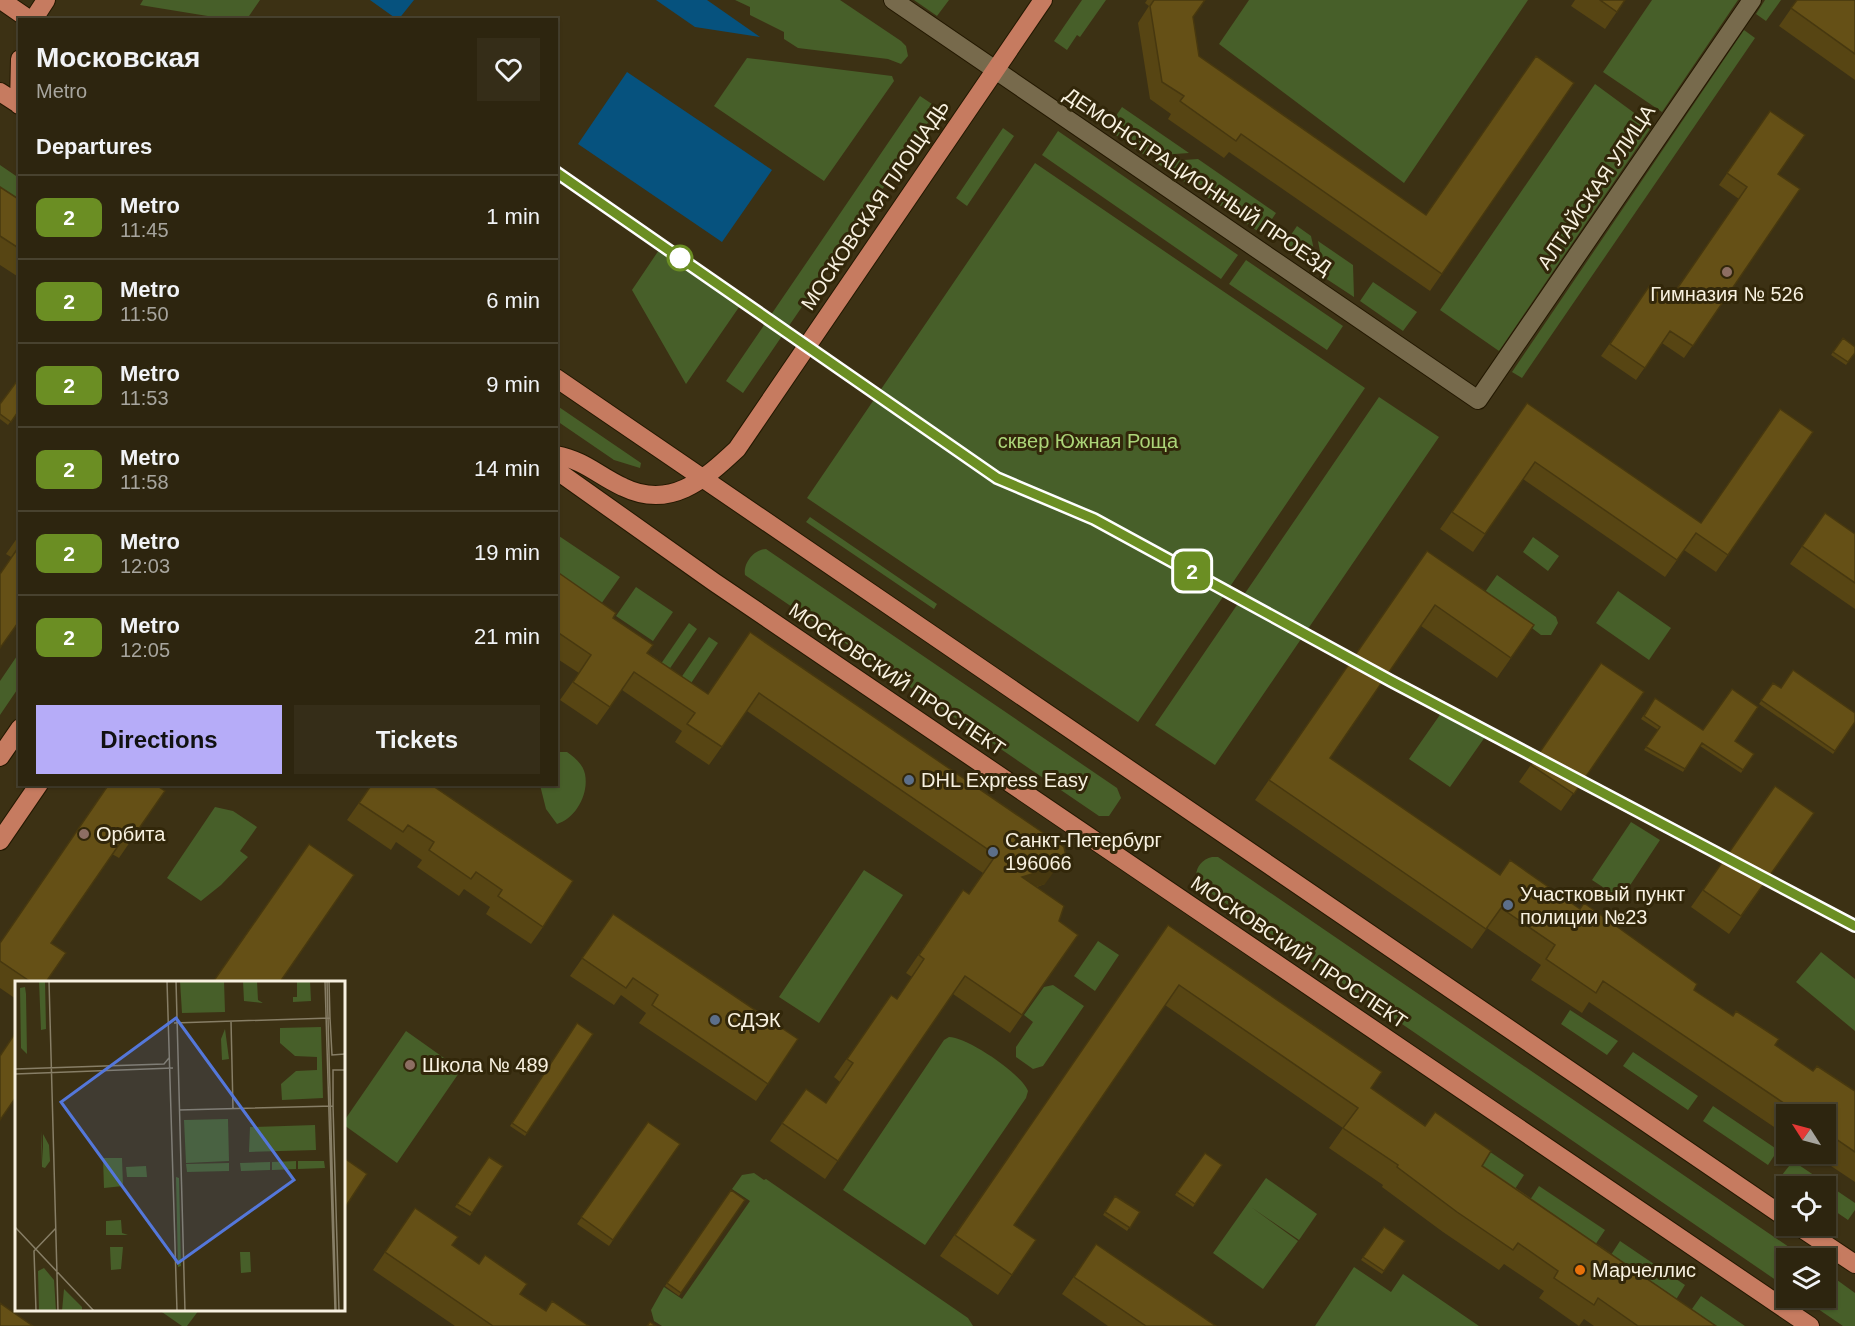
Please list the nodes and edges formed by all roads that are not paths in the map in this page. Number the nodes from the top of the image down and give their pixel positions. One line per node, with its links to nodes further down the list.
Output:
1 (1, 0): 6 (main road)
2 (46, 0): 7 (main road)
3 (892, 0): 8 (street, ДЕМОНСТРАЦИОННЫЙ ПРОЕЗД)
4 (1042, 0): 8 (main road, МОСКОВСКАЯ ПЛОЩАДЬ)
5 (1752, 0): 12 (street, АЛТАЙСКАЯ УЛИЦА)
6 (28, 18)
7 (32, 18)
8 (995, 70): 12 (street, ДЕМОНСТРАЦИОННЫЙ ПРОЕЗД); 15 (main road, МОСКОВСКАЯ ПЛОЩАДЬ)
9 (0, 92): 10 (main road)
10 (18, 104)
11 (558, 379): 15 (main road)
12 (1478, 400)
13 (558, 455): 15 (main road)
14 (558, 471): 23 (main road, МОСКОВСКИЙ ПРОСПЕКТ)
15 (704, 479): 20 (main road)
16 (18, 731): 17 (main road)
17 (0, 757)
18 (38, 786): 19 (main road)
19 (0, 841)
20 (1776, 1211)
21 (1813, 1236): 22 (main road)
22 (1855, 1264)
23 (1810, 1326)

